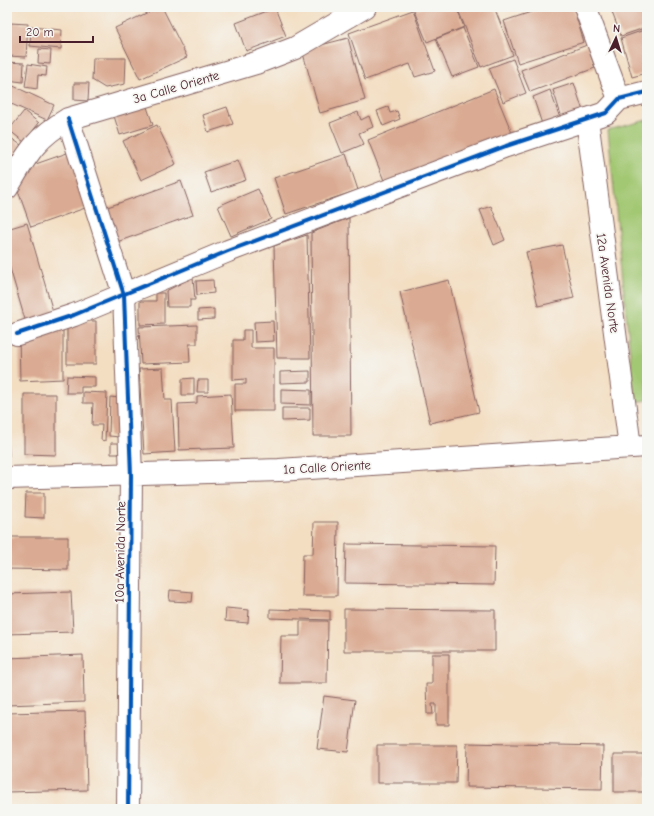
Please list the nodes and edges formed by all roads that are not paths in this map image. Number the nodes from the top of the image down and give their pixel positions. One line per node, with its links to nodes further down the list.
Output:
1 (365, 7): 5 (street, 3a Calle Oriente)
2 (585, 7): 4 (street)
3 (647, 92): 4 (street)
4 (619, 99): 6 (street)
5 (68, 119): 7 (street, 3a Calle Oriente); 8 (street, 10a Avenida Norte)
6 (587, 119): 8 (street); 10 (street, 12a Avenida Norte)
7 (7, 188)
8 (124, 295): 9 (street); 11 (street, 10a Avenida Norte)
9 (18, 334)
10 (639, 446): 11 (street, 1a Calle Oriente)
11 (131, 475): 12 (street, 1a Calle Oriente); 13 (street, 10a Avenida Norte)
12 (7, 478)
13 (128, 809)

